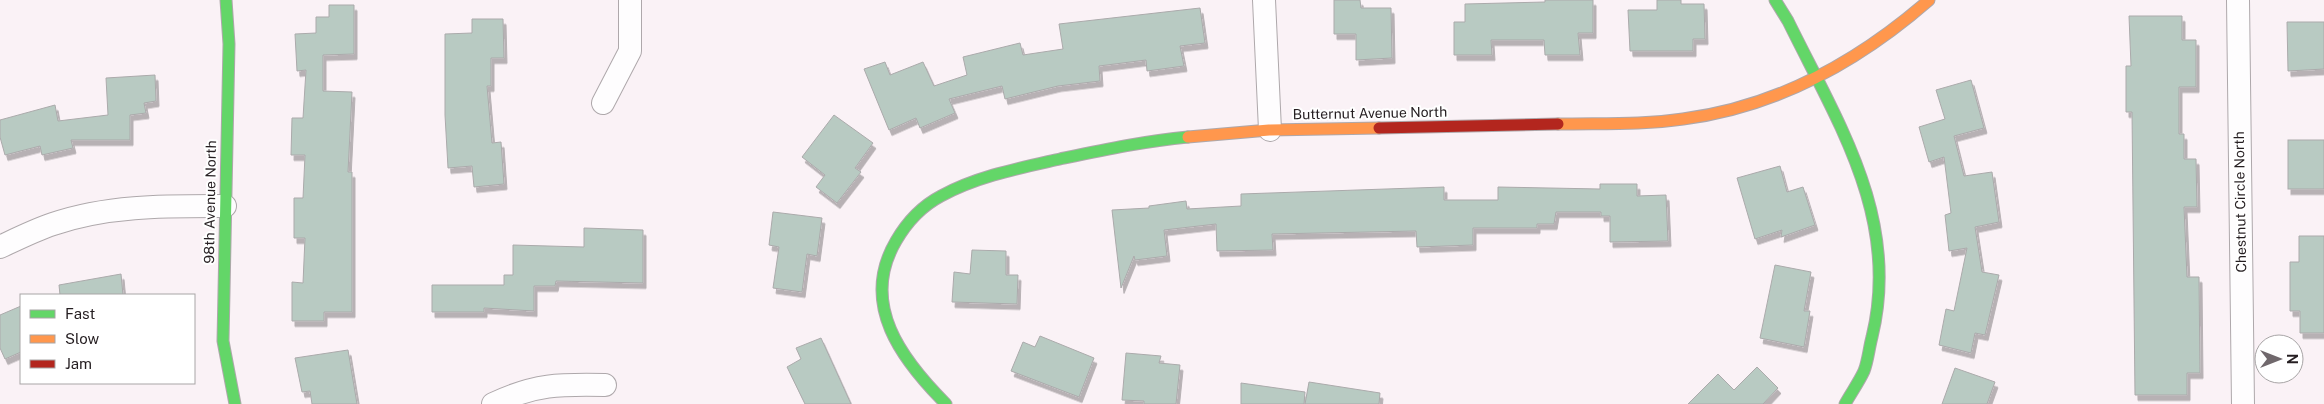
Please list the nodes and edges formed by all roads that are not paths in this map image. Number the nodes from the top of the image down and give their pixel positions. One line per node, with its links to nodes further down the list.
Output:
1 (226, 0): 10 (street, 98th Avenue North)
2 (630, 0): 8 (street)
3 (1264, 0): 9 (street)
4 (1775, 0): 7 (street)
5 (1929, 0): 7 (street, Butternut Avenue North)
6 (2238, 0): 17 (street, Chestnut Circle North)
7 (1815, 77): 9 (street, Butternut Avenue North); 16 (street)
8 (603, 103)
9 (1270, 130): 15 (street, Butternut Avenue North)
10 (225, 206): 11 (street); 13 (street, 98th Avenue North)
11 (0, 247)
12 (605, 385): 14 (street)
13 (235, 404)
14 (493, 404)
15 (946, 404)
16 (1845, 404)
17 (2243, 404)

